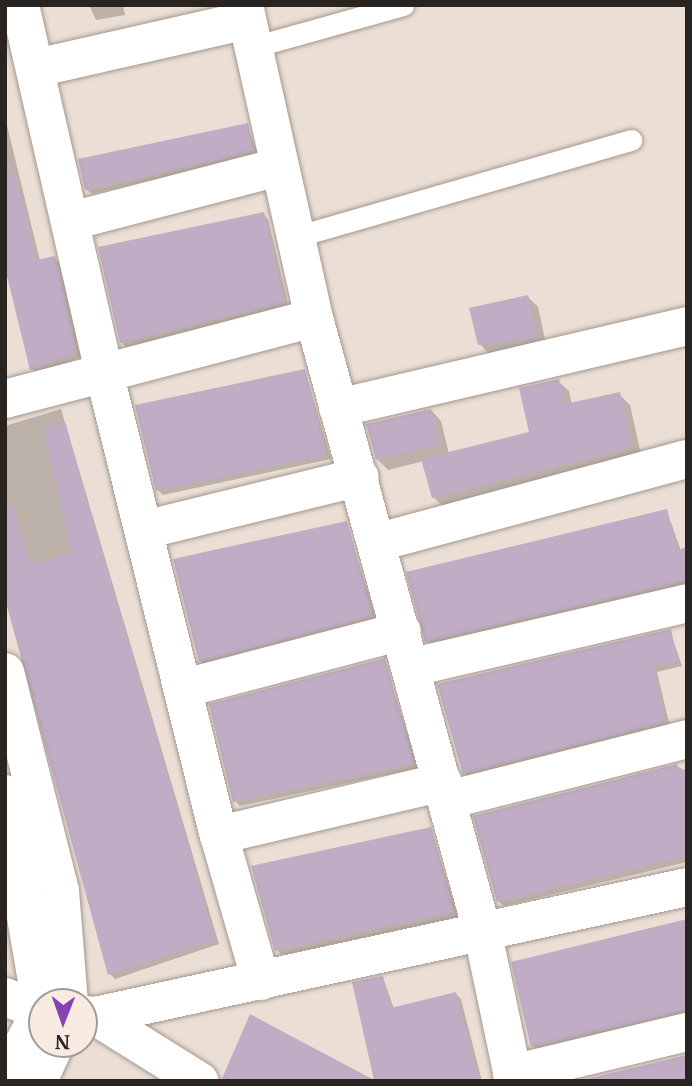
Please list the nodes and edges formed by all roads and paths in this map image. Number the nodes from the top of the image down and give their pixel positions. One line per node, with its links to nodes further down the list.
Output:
1 (20, 5): 4 (street)
2 (403, 5): 3 (lane)
3 (248, 24): 4 (street); 6 (street)
4 (36, 68): 7 (street)
5 (632, 140): 8 (lane)
6 (278, 167): 7 (street); 8 (street)
7 (71, 221): 11 (street)
8 (295, 237): 9 (street)
9 (314, 318): 11 (street); 13 (street)
10 (686, 330): 13 (street)
11 (104, 372): 12 (street); 16 (street)
12 (5, 399)
13 (338, 408): 15 (street)
14 (687, 459): 17 (street)
15 (360, 477): 16 (street); 17 (street)
16 (144, 530): 21 (street)
17 (379, 542): 19 (street)
18 (687, 603): 19 (street)
19 (407, 649): 21 (street); 23 (street)
20 (5, 672): 30 (street)
21 (185, 688): 25 (street)
22 (687, 739): 23 (street)
23 (446, 791): 25 (street); 27 (street)
24 (7, 810): 29 (street)
25 (219, 835): 28 (street)
26 (687, 887): 27 (street)
27 (484, 934): 28 (street); 38 (street)
28 (261, 981): 33 (street)
29 (38, 988)
30 (78, 988)
31 (5, 997): 32 (street)
32 (28, 1006)
33 (98, 1008)
34 (98, 1021): 41 (street)
35 (687, 1032): 38 (street)
36 (28, 1036): 39 (street)
37 (49, 1058): 40 (street)
38 (513, 1077)
39 (5, 1078)
40 (38, 1081)
41 (199, 1081)

